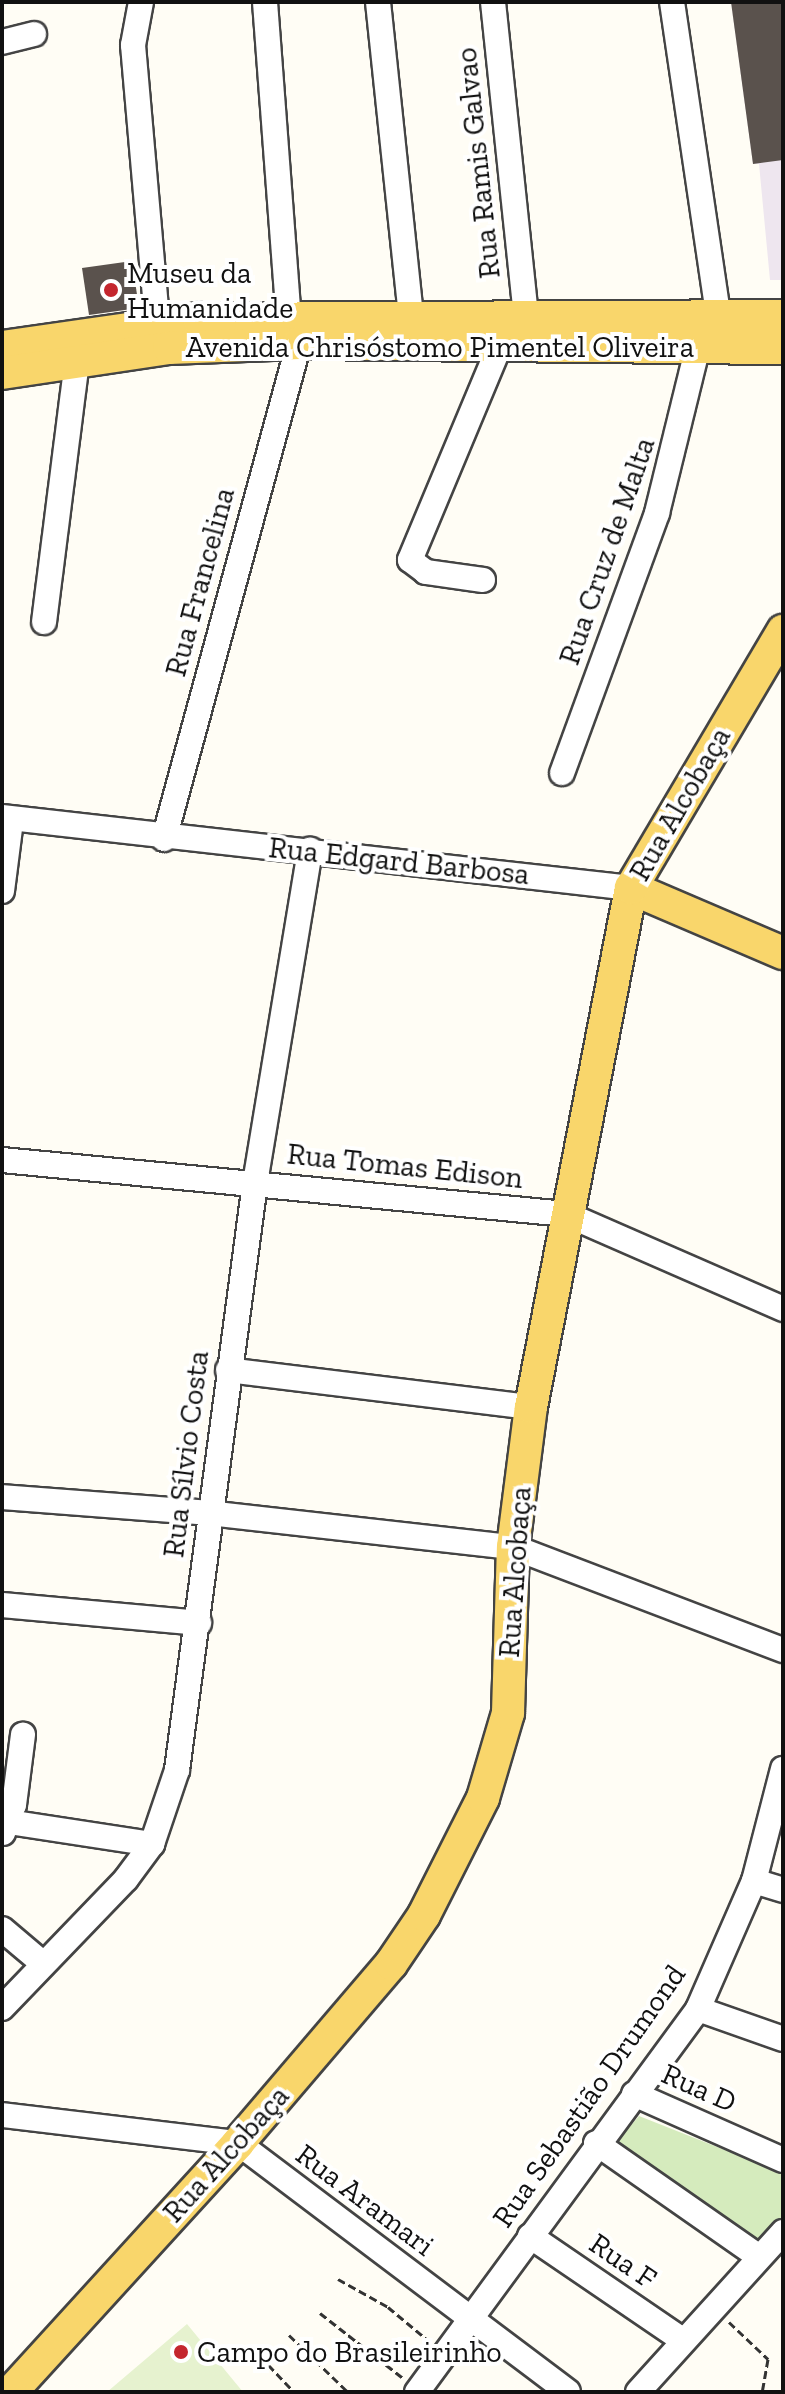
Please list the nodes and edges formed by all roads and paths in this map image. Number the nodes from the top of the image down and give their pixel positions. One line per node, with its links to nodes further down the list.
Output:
1 (141, 2): 12 (street)
2 (265, 2): 13 (street, Rua Francelina)
3 (378, 2): 10 (street)
4 (493, 2): 11 (street, Rua Ramis Galvao)
5 (672, 2): 8 (street)
6 (34, 34): 7 (street)
7 (2, 42)
8 (718, 315): 9 (main road, Avenida Chrisóstomo Pimentel Oliveira); 11 (main road, Avenida Chrisóstomo Pimentel Oliveira)
9 (783, 316)
10 (411, 317): 11 (main road, Avenida Chrisóstomo Pimentel Oliveira); 13 (main road, Avenida Chrisóstomo Pimentel Oliveira)
11 (526, 317)
12 (157, 322): 13 (main road, Avenida Chrisóstomo Pimentel Oliveira); 16 (main road, Avenida Chrisóstomo Pimentel Oliveira)
13 (294, 330): 14 (main road, Avenida Chrisóstomo Pimentel Oliveira); 18 (main road, Avenida Chrisóstomo Pimentel Oliveira); 25 (street, Rua Francelina)
14 (500, 345): 15 (main road, Avenida Chrisóstomo Pimentel Oliveira); 20 (street)
15 (698, 346): 17 (main road, Avenida Chrisóstomo Pimentel Oliveira); 23 (street, Rua Cruz de Malta)
16 (2, 347)
17 (783, 348)
18 (77, 361): 19 (main road, Avenida Chrisóstomo Pimentel Oliveira); 21 (street)
19 (2, 373)
20 (483, 580)
21 (44, 622)
22 (783, 631): 27 (main road, Rua Alcobaça)
23 (562, 773)
24 (7, 819): 25 (street, Rua Edgard Barbosa); 28 (street)
25 (164, 839): 26 (street, Rua Edgard Barbosa)
26 (310, 849): 27 (street, Rua Edgard Barbosa); 31 (street, Rua Sílvio Costa)
27 (631, 888): 29 (main road, Rua Edgard Barbosa); 32 (main road, Rua Alcobaça)
28 (2, 891)
29 (783, 953)
30 (2, 1160): 31 (street, Rua Tomas Edison)
31 (255, 1183): 32 (street, Rua Tomas Edison); 34 (street, Rua Sílvio Costa)
32 (566, 1214): 33 (street, Rua Tomas Edison); 35 (main road, Rua Alcobaça)
33 (783, 1309)
34 (228, 1370): 35 (street); 37 (street, Rua Sílvio Costa)
35 (531, 1407): 38 (main road, Rua Alcobaça)
36 (2, 1497): 37 (street)
37 (208, 1513): 38 (street); 40 (street, Rua Sílvio Costa)
38 (513, 1547): 41 (street); 55 (main road, Rua Alcobaça)
39 (2, 1605): 40 (street)
40 (199, 1623): 45 (street, Rua Sílvio Costa)
41 (783, 1650)
42 (23, 1735): 44 (street)
43 (783, 1769): 46 (street, Rua Sebastião Drumond)
44 (5, 1826): 45 (street)
45 (152, 1844): 49 (street, Rua Sílvio Costa)
46 (754, 1881): 47 (street); 51 (street, Rua Sebastião Drumond)
47 (783, 1890)
48 (2, 1929): 49 (street)
49 (41, 1962): 50 (street, Rua Sílvio Costa)
50 (2, 2008)
51 (698, 2009): 52 (street); 53 (street, Rua Sebastião Drumond)
52 (783, 2039)
53 (634, 2094): 56 (street, Rua Sebastião Drumond); 57 (street, Rua D)
54 (2, 2115): 55 (street)
55 (238, 2143): 64 (street, Rua Aramari); 70 (main road, Rua Alcobaça)
56 (596, 2143): 59 (street, Rua Sebastião Drumond); 60 (street)
57 (783, 2160)
58 (783, 2232): 60 (street)
59 (530, 2236): 64 (street, Rua Sebastião Drumond); 66 (street, Rua F)
60 (758, 2256): 62 (street)
61 (338, 2279): 67 (path)
62 (716, 2305): 66 (street); 75 (path)
63 (320, 2313): 69 (path)
64 (469, 2319): 67 (street, Rua Sebastião Drumond); 73 (street, Rua Aramari)
65 (289, 2335): 72 (path)
66 (681, 2339): 74 (street)
67 (444, 2354): 69 (street, Rua Sebastião Drumond)
68 (260, 2356): 71 (path)
69 (418, 2391)
70 (11, 2392)
71 (294, 2392)
72 (348, 2392)
73 (568, 2392)
74 (638, 2392)
75 (762, 2392)

